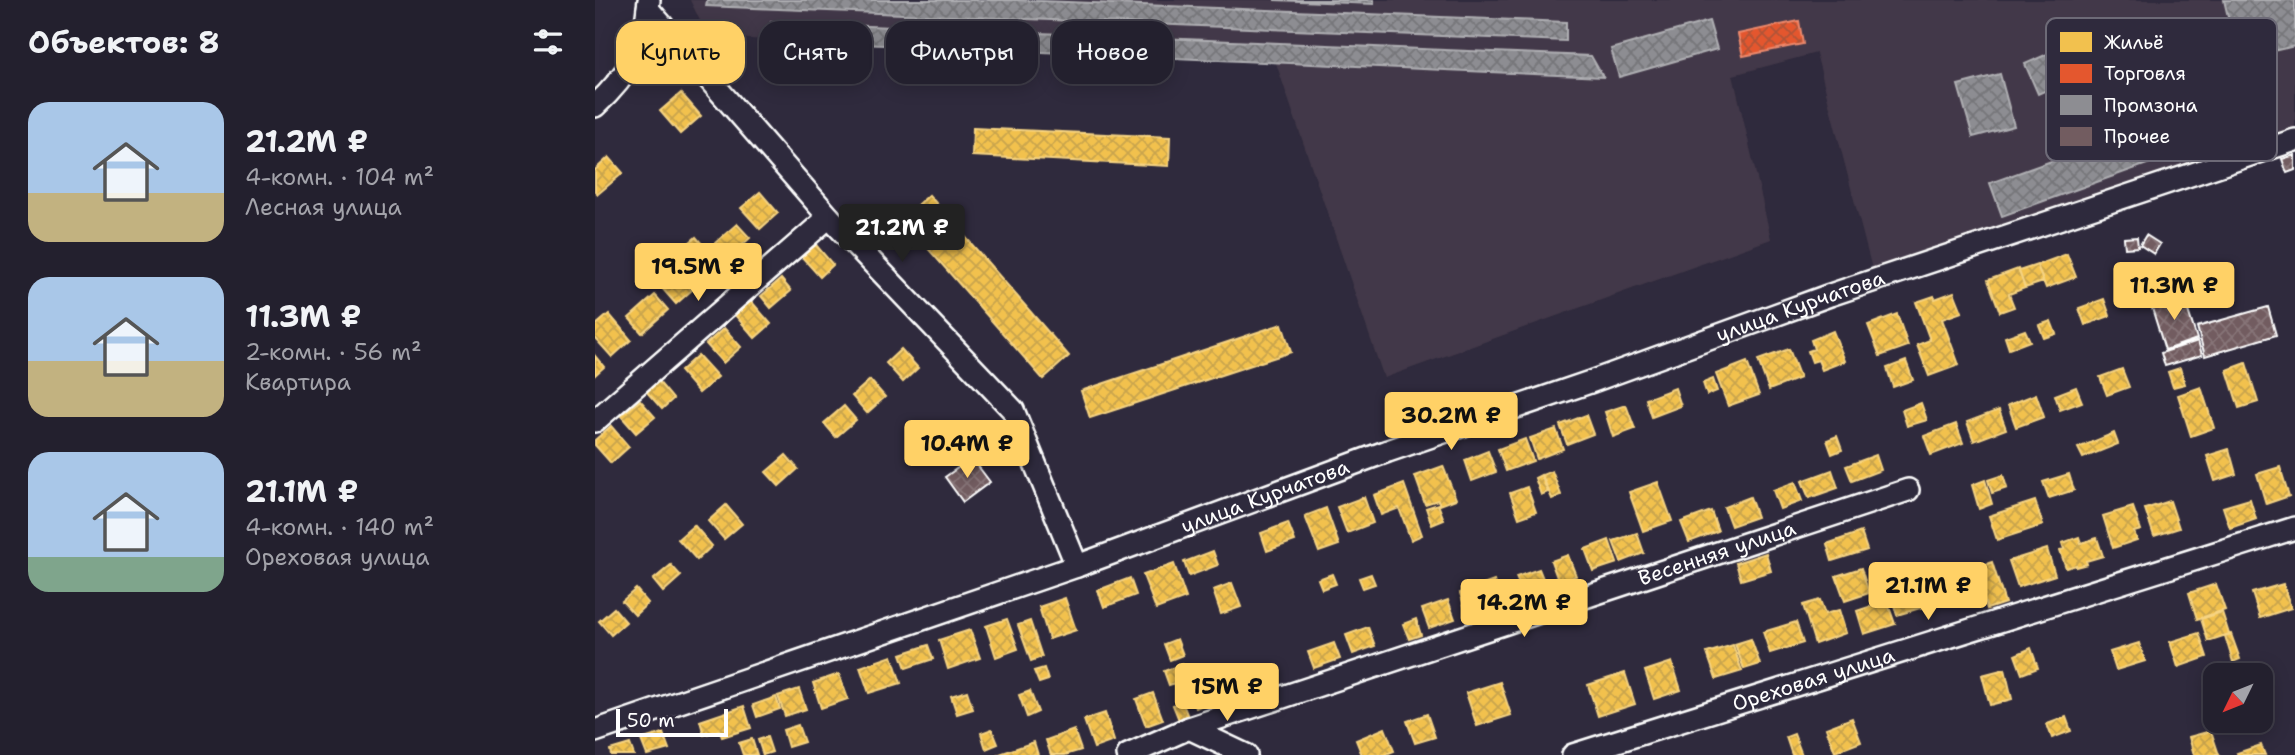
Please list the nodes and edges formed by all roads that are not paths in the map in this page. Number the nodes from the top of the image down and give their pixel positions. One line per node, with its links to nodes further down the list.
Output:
1 (649, 4): 2 (street); 6 (street)
2 (595, 106)
3 (2295, 140): 4 (street, улица Курчатова)
4 (2277, 146)
5 (2232, 161): 10 (street, улица Курчатова)
6 (829, 217): 7 (street); 10 (street)
7 (595, 421)
8 (1908, 490): 11 (street, Весенняя улица)
9 (2295, 528): 15 (street, Ореховая улица)
10 (1077, 566): 12 (street, улица Курчатова)
11 (1189, 728): 13 (street, Весенняя улица); 14 (street)
12 (595, 731)
13 (1128, 755)
14 (1246, 755)
15 (1573, 755)

